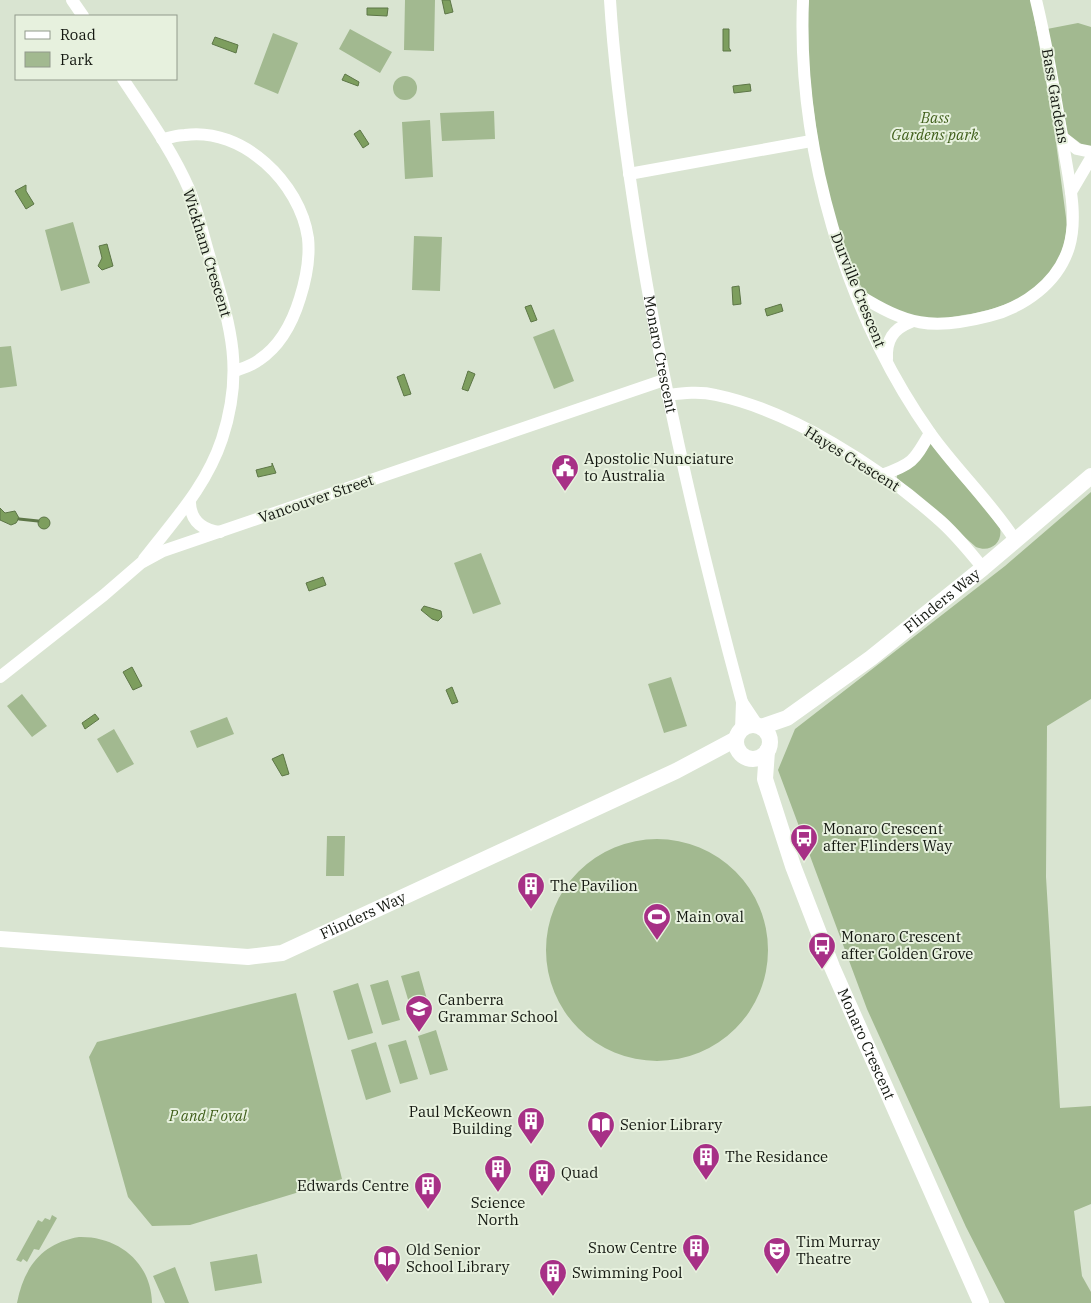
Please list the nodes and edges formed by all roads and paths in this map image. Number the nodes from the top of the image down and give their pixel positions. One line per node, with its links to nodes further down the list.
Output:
1 (72, 0): 5 (street)
2 (610, 0): 12 (street, Monaro Crescent)
3 (803, 0): 9 (street, Durville Crescent)
4 (1036, 0): 7 (street, Bass Gardens)
5 (81, 15)
6 (124, 80): 8 (street, Wickham Crescent)
7 (1062, 137): 10 (street); 13 (street, Bass Gardens)
8 (162, 140): 17 (street, Wickham Crescent); 17 (street)
9 (811, 141): 12 (street); 14 (street, Durville Crescent)
10 (1091, 152)
11 (1091, 158): 13 (street)
12 (629, 174): 18 (street, Monaro Crescent)
13 (1070, 192): 15 (street, Bass Gardens)
14 (857, 294): 15 (street, Bass Gardens); 16 (street, Durville Crescent)
15 (911, 322): 16 (street)
16 (888, 364): 20 (street, Durville Crescent)
17 (235, 371): 23 (street, Wickham Crescent)
18 (664, 380): 19 (street, Monaro Crescent); 24 (street, Vancouver Street)
19 (667, 395): 21 (street, Hayes Crescent); 29 (street, Monaro Crescent)
20 (930, 433): 21 (street); 25 (street, Durville Crescent)
21 (882, 475): 27 (street, Hayes Crescent)
22 (1091, 476): 25 (street, Flinders Way)
23 (190, 503): 24 (street); 26 (street, Wickham Crescent)
24 (220, 532): 26 (street, Vancouver Street)
25 (1016, 540): 27 (street, Flinders Way)
26 (141, 563): 28 (street, Vancouver Street)
27 (983, 568): 31 (street, Flinders Way)
28 (0, 677)
29 (742, 702): 30 (street, Monaro Crescent); 31 (street, Monaro Crescent)
30 (739, 734): 31 (street); 32 (street); 33 (street, Flinders Way)
31 (764, 736): 32 (street); 34 (street, Monaro Crescent)
32 (746, 757): 33 (street, Flinders Way); 34 (street, Monaro Crescent)
33 (676, 772): 36 (street, Flinders Way)
34 (765, 779): 38 (street, Monaro Crescent)
35 (0, 939): 36 (street, Flinders Way)
36 (28, 943): 37 (street, Flinders Way)
37 (0, 948)
38 (979, 1302)

